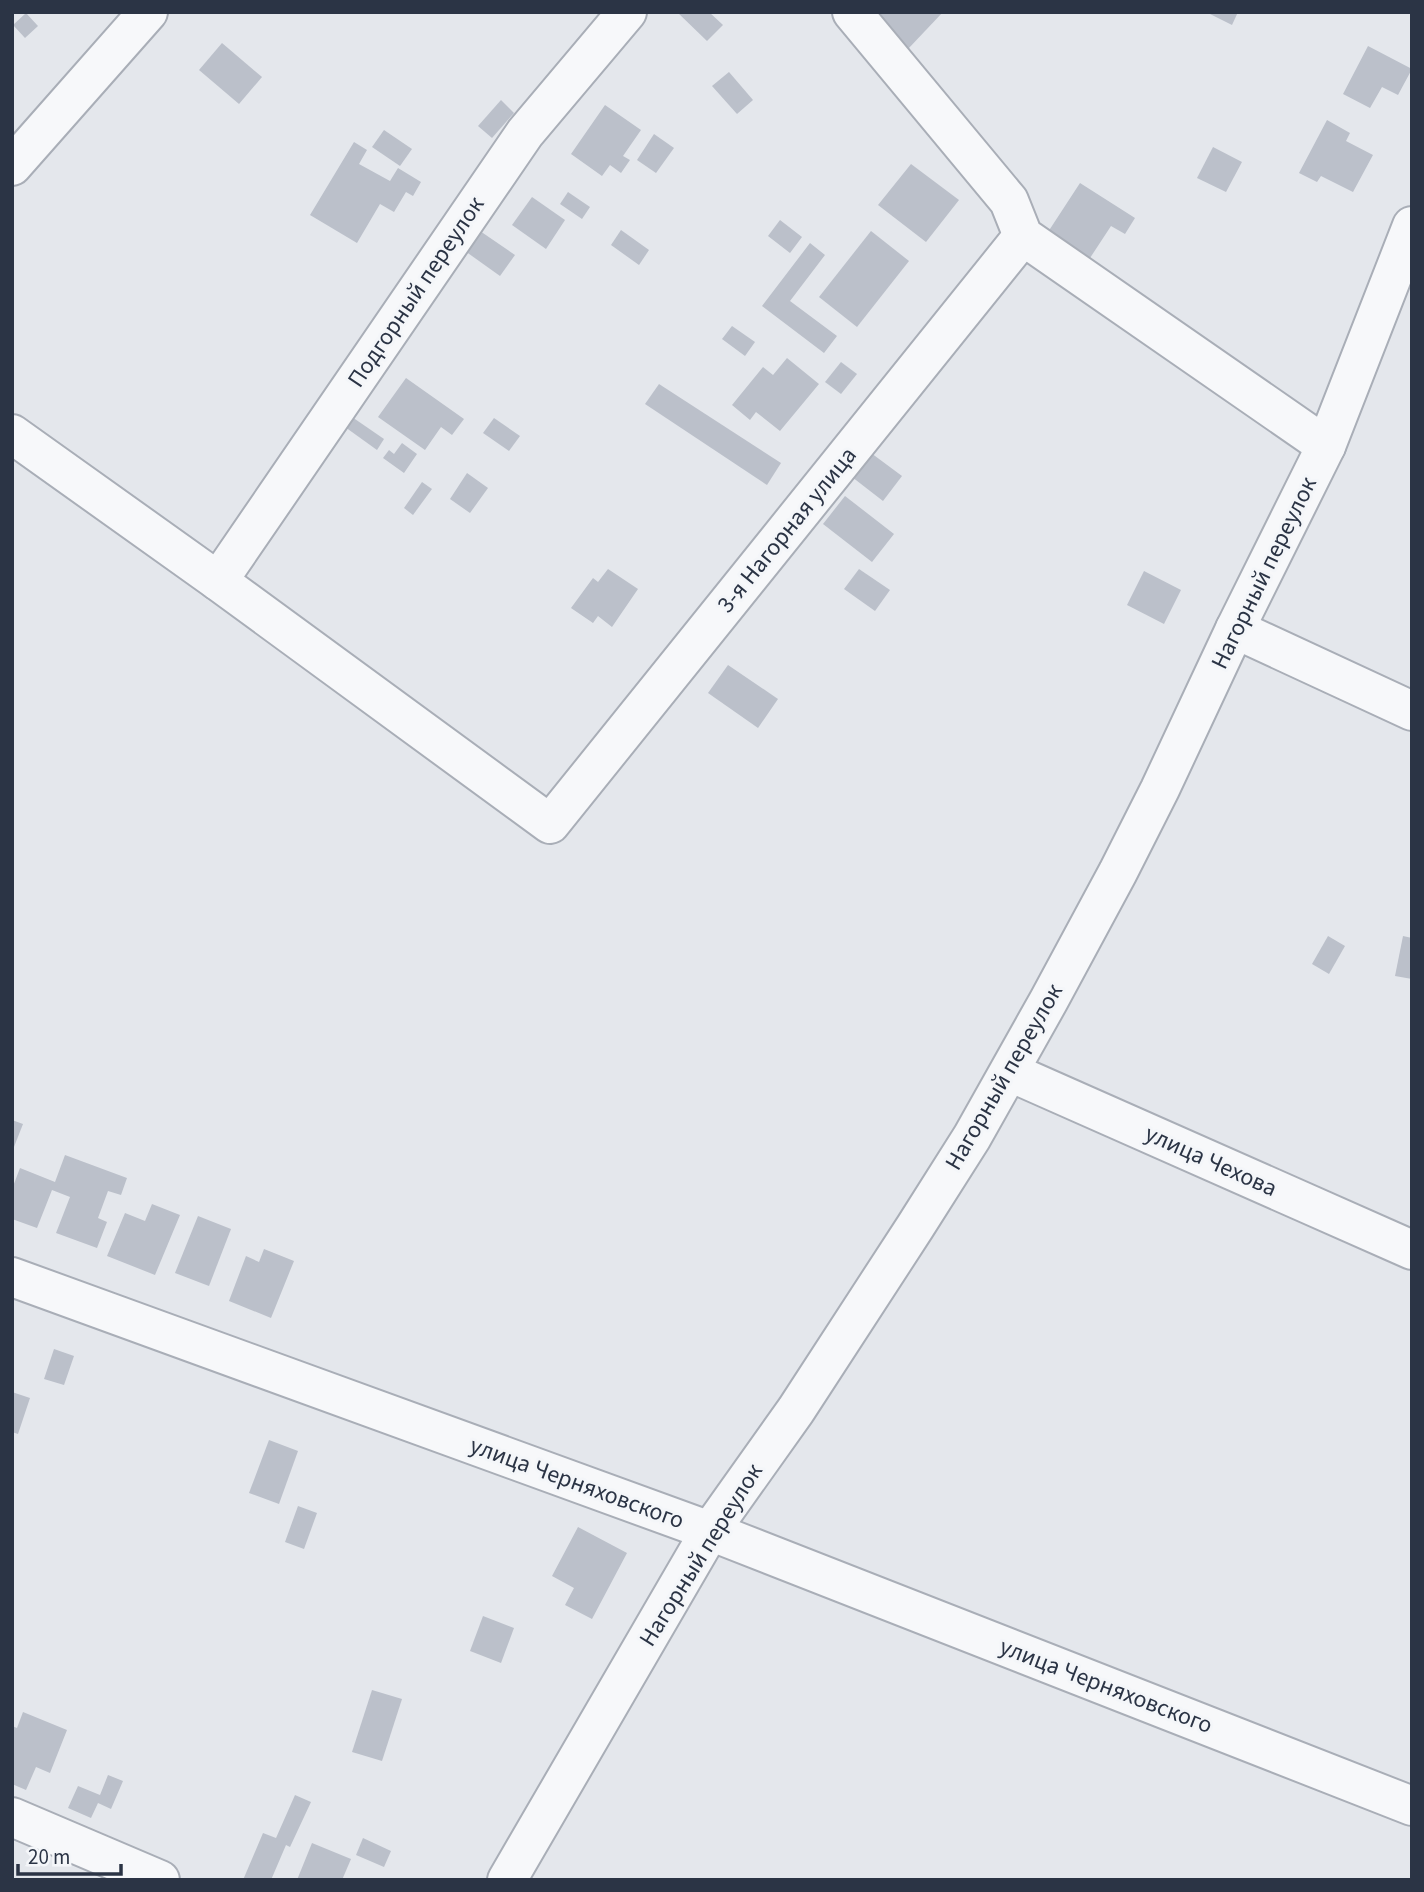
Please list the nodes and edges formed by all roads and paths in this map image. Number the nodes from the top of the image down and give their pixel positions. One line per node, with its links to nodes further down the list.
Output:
1 (148, 12): 4 (street)
2 (627, 12): 9 (street, Подгорный переулок)
3 (852, 12): 6 (street)
4 (12, 166)
5 (1412, 226): 8 (street, Нагорный переулок)
6 (1023, 236): 8 (street); 9 (street, 3-я Нагорная улица)
7 (12, 434): 9 (street)
8 (1326, 446): 10 (street, Нагорный переулок)
9 (218, 581)
10 (1234, 629): 11 (street); 12 (street, Нагорный переулок)
11 (1412, 711)
12 (1010, 1072): 13 (street, улица Чехова); 15 (street, Нагорный переулок)
13 (1412, 1250)
14 (12, 1277): 15 (street, улица Черняховского)
15 (710, 1531): 16 (street, улица Черняховского); 19 (street, Нагорный переулок)
16 (1412, 1806)
17 (12, 1817): 18 (street)
18 (160, 1880)
19 (507, 1880)

